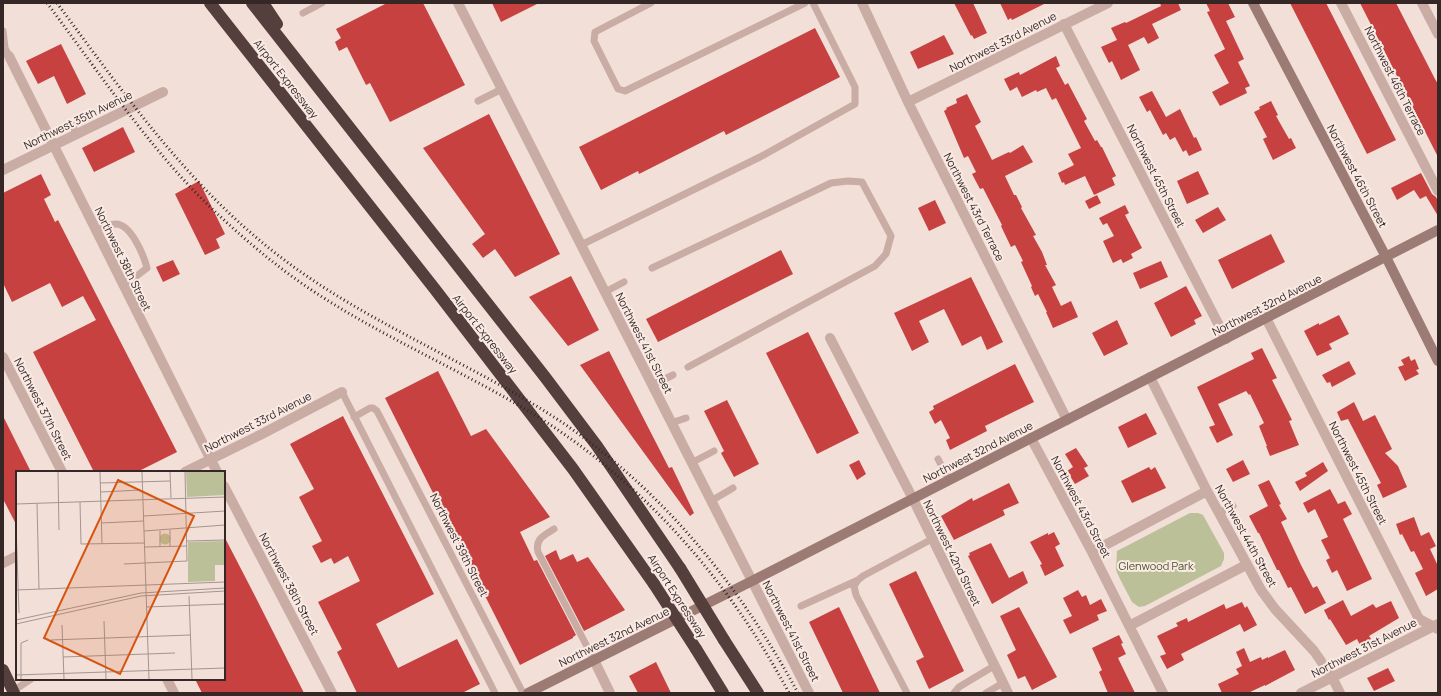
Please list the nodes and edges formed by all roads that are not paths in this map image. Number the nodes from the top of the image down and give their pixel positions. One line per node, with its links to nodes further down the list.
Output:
1 (210, 3): 90 (highway, Airport Expressway, bridge)
2 (252, 3): 23 (highway, Airport Expressway)
3 (264, 3): 23 (highway)
4 (322, 3): 14 (lane)
5 (458, 3): 19 (street, Northwest 41st Street)
6 (651, 3): 7 (lane)
7 (805, 3)
8 (813, 3): 29 (lane)
9 (862, 3): 22 (street, Northwest 43rd Terrace)
10 (1108, 3): 15 (street, Northwest 33rd Avenue)
11 (1253, 3): 30 (main road, Northwest 46th Street)
12 (1341, 3): 26 (street, Northwest 46th Terrace)
13 (1422, 3): 17 (street)
14 (303, 13)
15 (1064, 24): 22 (street, Northwest 33rd Avenue); 37 (street, Northwest 45th Street)
16 (3, 31): 18 (lane)
17 (1438, 34)
18 (6, 51): 24 (street, Northwest 38th Street)
19 (502, 89): 21 (lane); 29 (street, Northwest 41st Street)
20 (163, 92): 24 (street, Northwest 35th Avenue)
21 (478, 101)
22 (908, 102): 47 (street, Northwest 43rd Terrace)
23 (330, 103): 91 (highway, Airport Expressway, bridge)
24 (54, 145): 25 (street, Northwest 35th Avenue); 27 (street, Northwest 38th Street)
25 (3, 170)
26 (1438, 191)
27 (96, 230): 33 (street, Northwest 38th Street); 33 (lane)
28 (1438, 230): 30 (main road, Northwest 32nd Avenue)
29 (581, 245): 34 (street, Northwest 41st Street)
30 (1386, 257): 35 (main road, Northwest 32nd Avenue); 39 (main road, Northwest 46th Street)
31 (652, 268): 40 (lane)
32 (624, 282): 34 (lane)
33 (122, 284): 52 (street, Northwest 38th Street)
34 (605, 292): 43 (street, Northwest 41st Street)
35 (1266, 318): 37 (main road, Northwest 32nd Avenue); 75 (street, Northwest 45th Street)
36 (830, 338): 61 (street, Northwest 42nd Street)
37 (1226, 339): 42 (main road, Northwest 32nd Avenue)
38 (3, 357): 54 (street, Northwest 37th Street)
39 (1438, 361)
40 (688, 367)
41 (673, 375): 43 (lane)
42 (1150, 378): 47 (main road, Northwest 32nd Avenue); 60 (street, Northwest 44th Street)
43 (652, 385): 48 (street, Northwest 41st Street)
44 (342, 392): 45 (lane); 52 (street, Northwest 33rd Avenue)
45 (354, 417): 86 (lane); 87 (lane, Northwest 39th Street)
46 (686, 418): 48 (lane)
47 (1067, 420): 49 (main road, Northwest 32nd Avenue)
48 (671, 422): 53 (street, Northwest 41st Street)
49 (1031, 438): 57 (main road, Northwest 32nd Avenue); 67 (street, Northwest 43rd Street)
50 (714, 451): 53 (lane)
51 (938, 459): 57 (lane)
52 (210, 460): 55 (street, Northwest 33rd Avenue); 56 (street, Northwest 38th Street)
53 (692, 463): 62 (street, Northwest 41st Street)
54 (61, 471)
55 (187, 471)
56 (216, 471)
57 (949, 480): 61 (main road, Northwest 32nd Avenue)
58 (225, 488): 85 (street, Northwest 38th Street)
59 (733, 488): 62 (lane)
60 (1207, 491): 64 (street, Northwest 44th Street); 67 (street)
61 (913, 499): 66 (street, Northwest 42nd Street); 72 (main road, Northwest 32nd Avenue)
62 (711, 501): 72 (street, Northwest 41st Street)
63 (1233, 506): 64 (lane)
64 (1218, 513): 70 (street, Northwest 44th Street)
65 (554, 529): 76 (lane)
66 (932, 539): 71 (lane); 77 (street, Northwest 42nd Street)
67 (1092, 552): 74 (street, Northwest 43rd Street)
68 (16, 557): 69 (street)
69 (3, 563)
70 (1246, 565): 74 (street); 79 (street, Northwest 44th Street)
71 (858, 580): 73 (lane); 93 (lane)
72 (752, 581): 76 (main road, Northwest 32nd Avenue); 92 (street, Northwest 41st Street)
73 (801, 606)
74 (1129, 626): 97 (street, Northwest 43rd Street)
75 (1437, 626): 79 (street, Northwest 31st Avenue)
76 (594, 660): 88 (main road, Northwest 32nd Avenue); 89 (street)
77 (994, 666): 82 (street, Northwest 42nd Street); 94 (lane)
78 (3, 670): 83 (highway)
79 (1332, 677): 98 (street, Northwest 31st Avenue); 99 (street, Northwest 44th Street)
80 (30, 680): 83 (lane)
81 (168, 680): 84 (street)
82 (1003, 683): 95 (lane); 96 (street, Northwest 42nd Street)
83 (14, 692)
84 (174, 693)
85 (332, 693)
86 (495, 693)
87 (523, 693)
88 (528, 693)
89 (610, 693)
90 (723, 693)
91 (758, 693)
92 (809, 693)
93 (907, 693)
94 (954, 693)
95 (986, 693)
96 (1008, 693)
97 (1163, 693)
98 (1301, 693)
99 (1340, 693)

